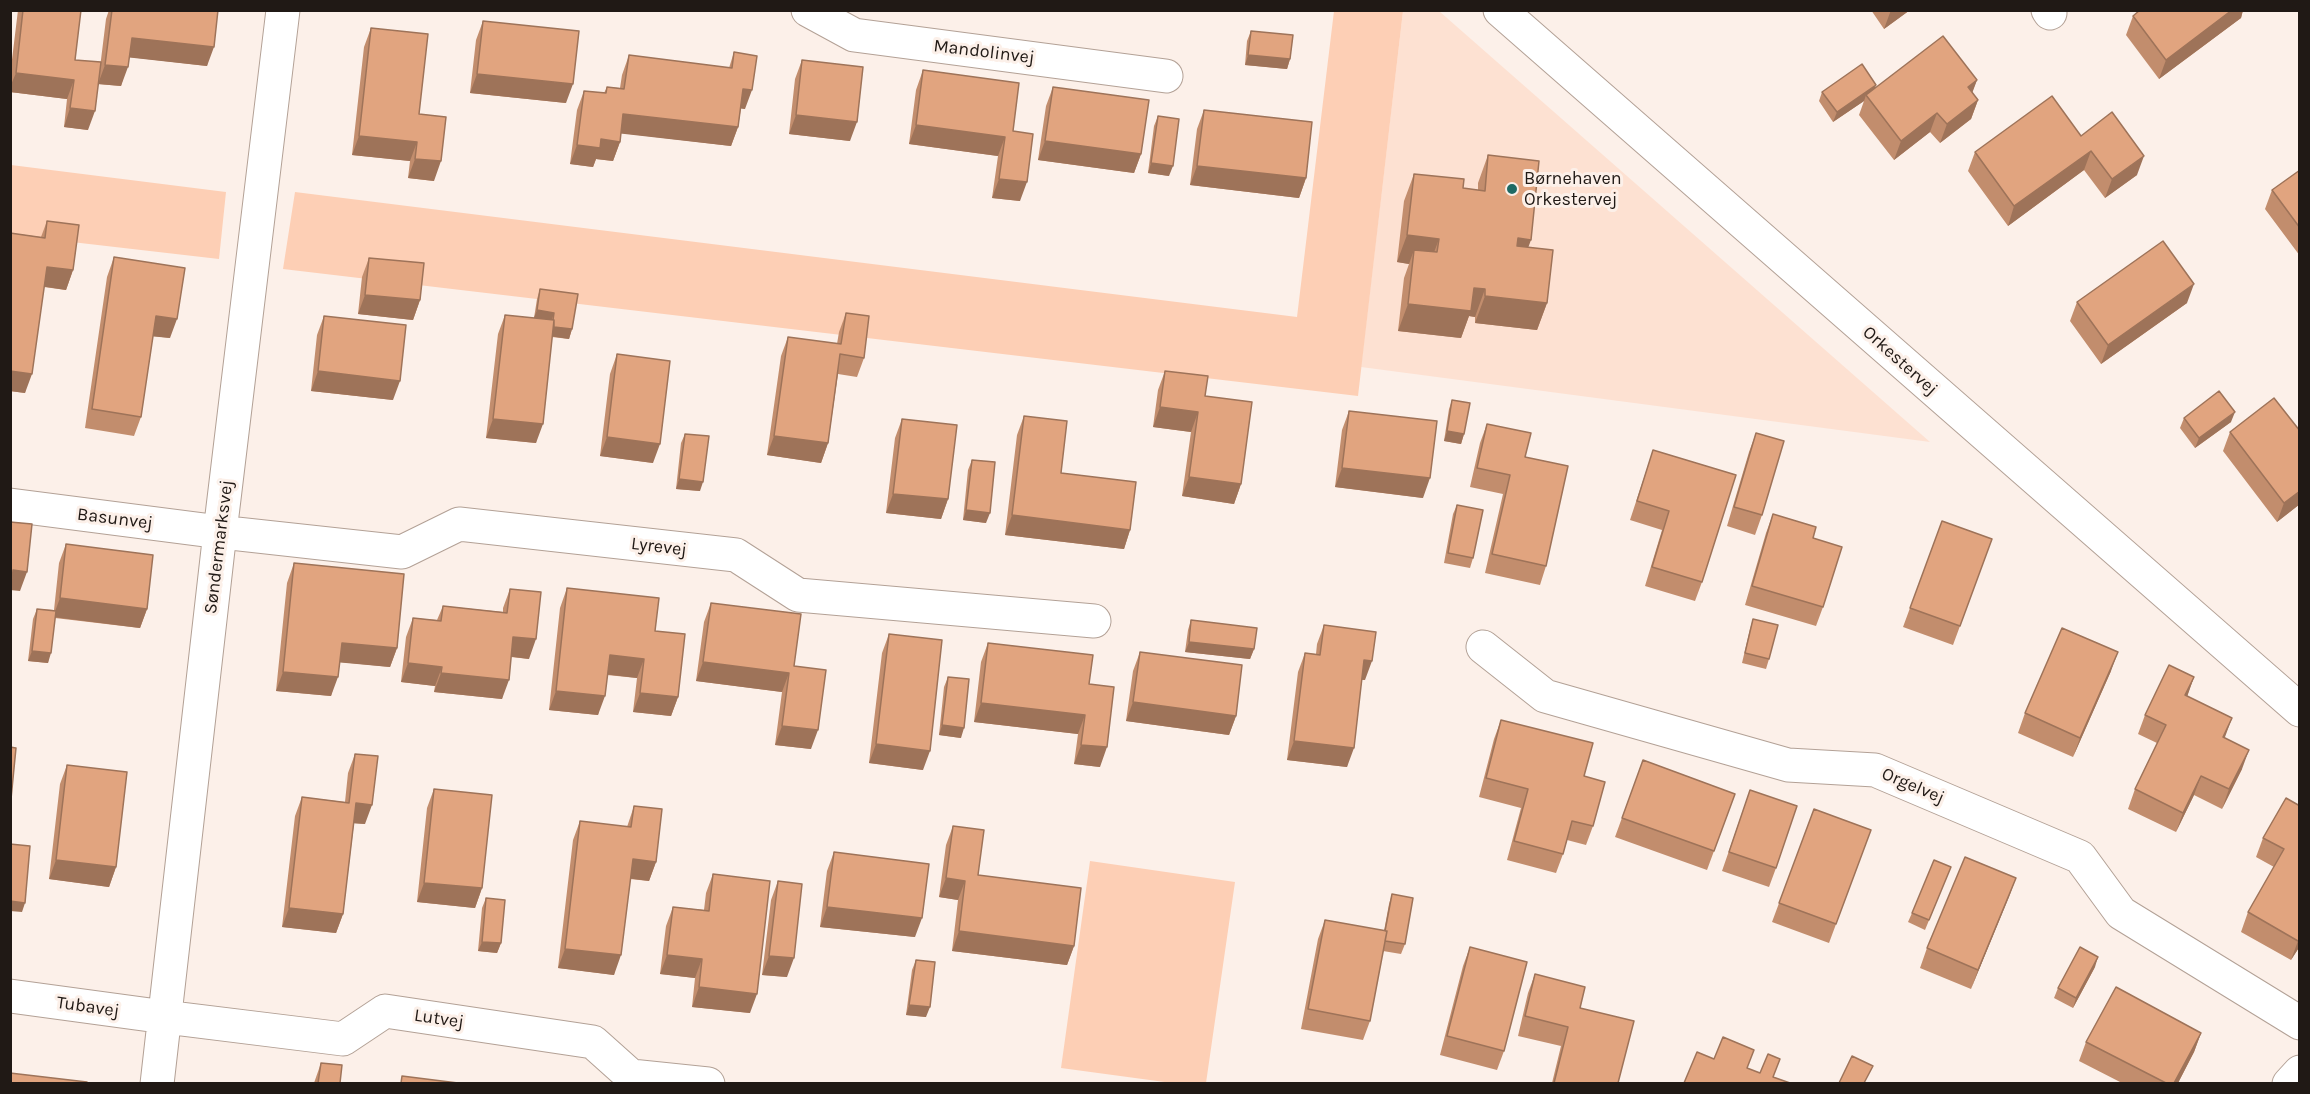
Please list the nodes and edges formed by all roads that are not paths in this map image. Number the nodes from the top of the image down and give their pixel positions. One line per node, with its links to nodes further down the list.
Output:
1 (283, 10): 6 (street, Søndermarksvej)
2 (808, 10): 4 (street, Mandolinvej)
3 (1500, 10): 9 (street, Orkestervej)
4 (1166, 76)
5 (10, 505): 6 (street, Basunvej)
6 (220, 532): 7 (street, Lyrevej); 11 (street, Søndermarksvej)
7 (1094, 621)
8 (1483, 647): 12 (street, Orgelvej)
9 (2300, 710)
10 (10, 996): 11 (street, Tubavej)
11 (165, 1017): 14 (street, Søndermarksvej); 15 (street, Lutvej)
12 (2300, 1023)
13 (2300, 1072): 16 (street)
14 (157, 1083)
15 (708, 1083)
16 (2289, 1083)

